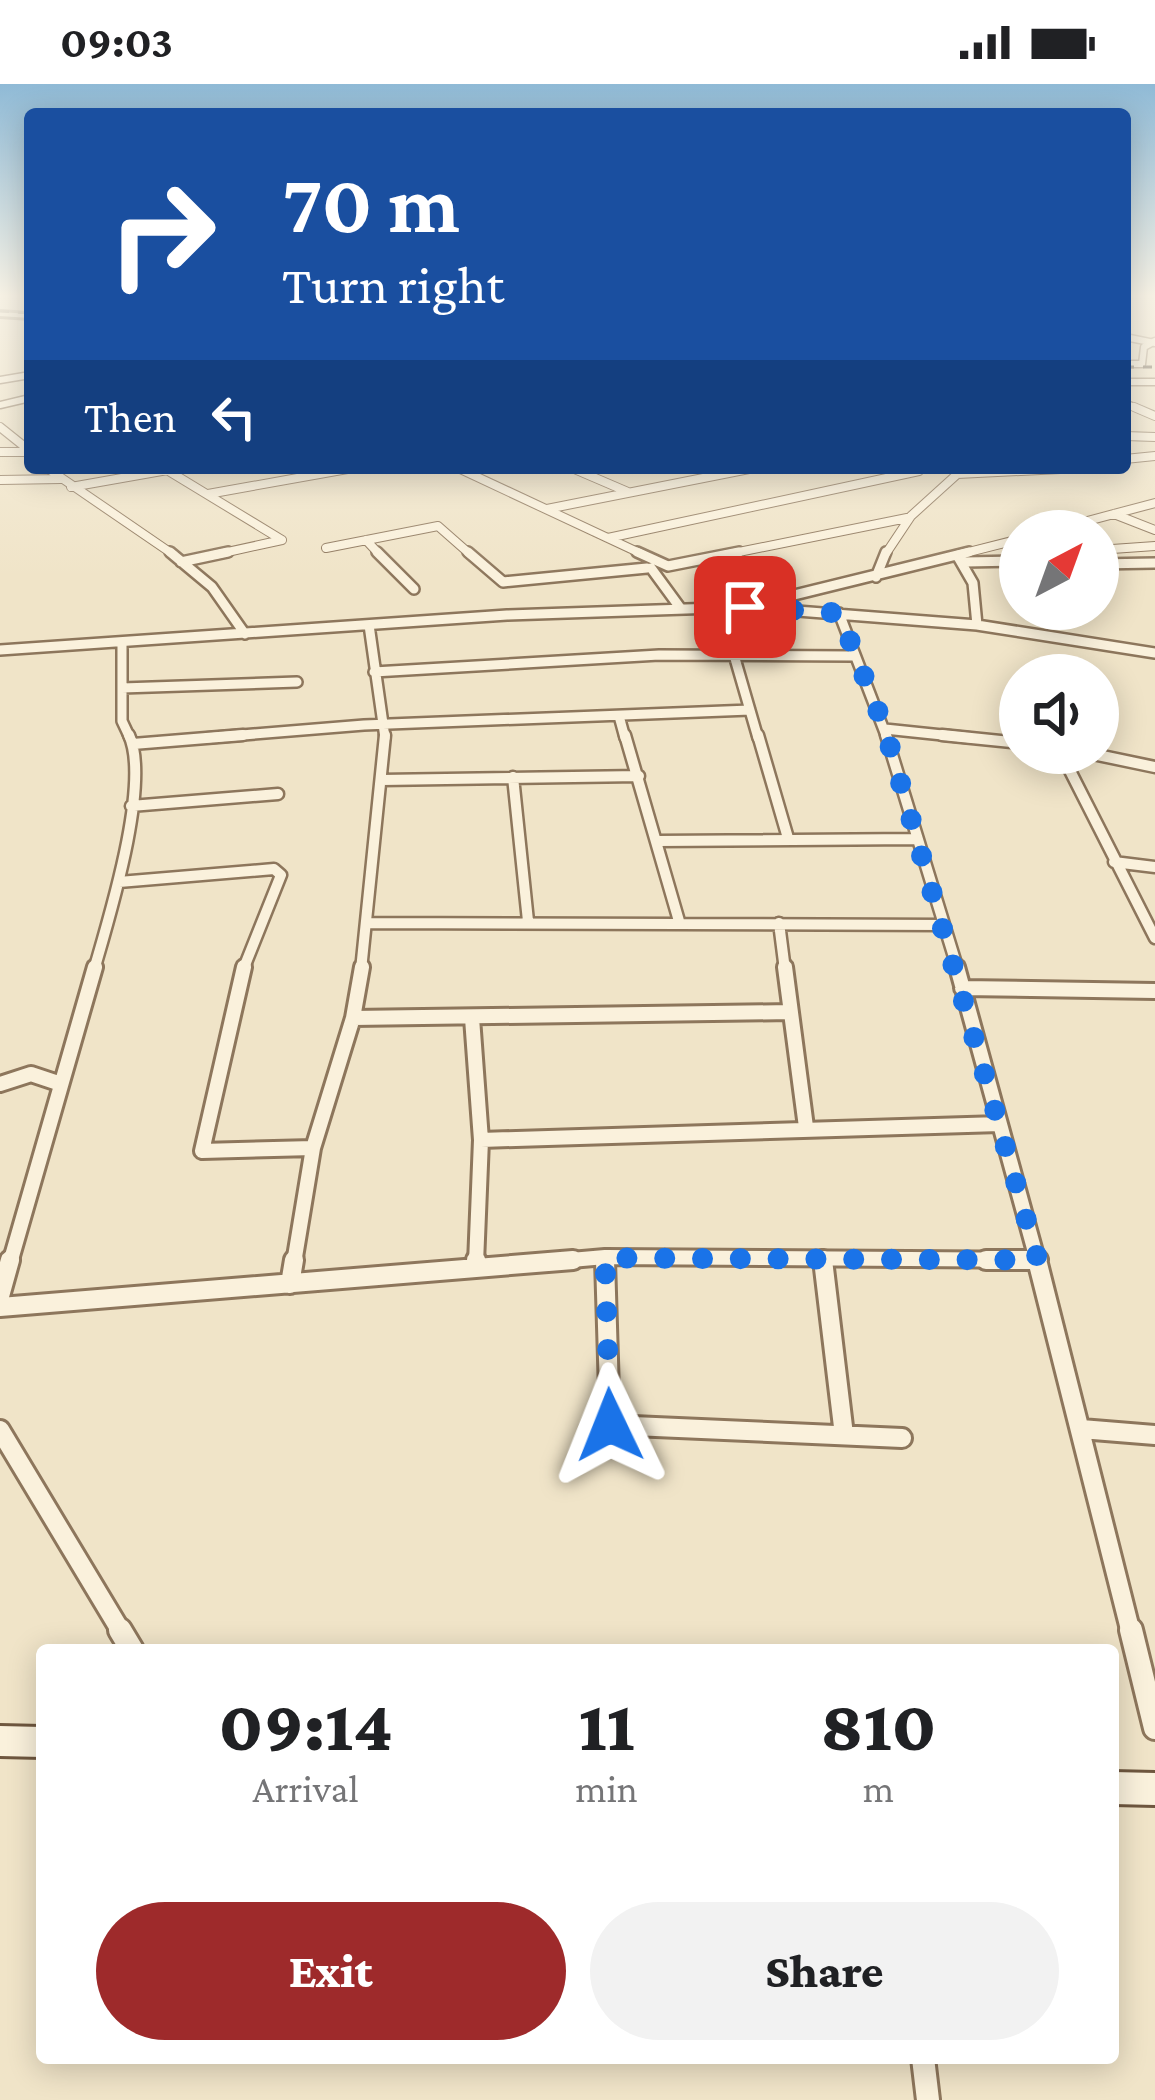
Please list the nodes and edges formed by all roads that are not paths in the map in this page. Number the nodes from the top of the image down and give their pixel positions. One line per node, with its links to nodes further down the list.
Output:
1 (0, 427): 2 (street)
2 (24, 446)
3 (55, 474): 14 (street)
4 (146, 474): 16 (street)
5 (174, 474): 19 (street)
6 (320, 474): 19 (street)
7 (471, 474): 21 (street)
8 (586, 474): 18 (street)
9 (707, 474): 13 (street)
10 (722, 474): 13 (street)
11 (896, 474): 26 (street)
12 (957, 474): 24 (street)
13 (712, 476): 18 (street)
14 (62, 479): 15 (street); 16 (street)
15 (2, 480): 17 (street)
16 (71, 488): 34 (street)
17 (4, 493)
18 (629, 493): 21 (street)
19 (208, 494): 34 (street)
20 (1155, 503): 22 (street)
21 (545, 509): 26 (street)
22 (1119, 513)
23 (1119, 516): 25 (street)
24 (907, 518): 38 (street); 40 (street)
25 (1155, 530)
26 (608, 538): 38 (street)
27 (366, 540): 30 (street); 39 (street); 42 (street)
28 (999, 546): 32 (street)
29 (1155, 546): 31 (street)
30 (326, 548)
31 (1119, 549)
32 (961, 560): 33 (street); 40 (street); 47 (street)
33 (999, 561)
34 (181, 562): 48 (street)
35 (1155, 563): 37 (street)
36 (1119, 564): 37 (street)
37 (1137, 564): 41 (street)
38 (668, 566): 39 (street)
39 (647, 568): 44 (street)
40 (877, 577): 43 (street)
41 (1155, 580)
42 (414, 589)
43 (745, 607): 44 (street); 45 (street)
44 (681, 609): 46 (street)
45 (839, 613): 47 (street); 53 (street)
46 (369, 625): 48 (street); 54 (street)
47 (977, 625): 51 (street)
48 (245, 634): 49 (street)
49 (122, 642): 50 (street); 56 (street)
50 (0, 650)
51 (1155, 653)
52 (734, 655): 53 (street); 54 (street); 57 (street)
53 (854, 656): 60 (street)
54 (374, 672): 59 (street)
55 (297, 682): 56 (street)
56 (122, 688): 62 (street)
57 (750, 710): 58 (street); 71 (street)
58 (620, 716): 59 (street); 66 (street)
59 (386, 726): 62 (street); 68 (street)
60 (885, 729): 61 (street); 72 (street)
61 (999, 741)
62 (133, 744): 70 (street)
63 (1119, 759): 64 (street)
64 (1155, 766)
65 (1071, 774): 74 (street)
66 (639, 776): 67 (street); 73 (street)
67 (513, 777): 68 (street); 77 (street)
68 (382, 780): 79 (street)
69 (278, 794): 70 (street)
70 (131, 806): 76 (street)
71 (788, 838): 72 (street); 73 (street)
72 (915, 839): 81 (street)
73 (658, 841): 78 (street)
74 (1114, 862): 75 (street); 82 (street)
75 (1155, 867)
76 (119, 882): 89 (street); 93 (street)
77 (528, 921): 78 (street); 79 (street)
78 (679, 921): 80 (street)
79 (369, 922): 86 (street)
80 (778, 923): 81 (street); 85 (street)
81 (944, 925): 83 (street)
82 (1155, 938)
83 (962, 988): 84 (street); 90 (street)
84 (1155, 991)
85 (791, 1012): 87 (street); 91 (street)
86 (353, 1018): 87 (street); 93 (street)
87 (472, 1018): 92 (street)
88 (0, 1084): 89 (street)
89 (61, 1084): 99 (street)
90 (1000, 1124): 91 (street); 96 (street)
91 (806, 1127): 92 (street)
92 (481, 1140): 97 (street)
93 (313, 1148): 98 (street)
94 (605, 1258): 95 (street); 97 (street); 103 (street)
95 (823, 1258): 96 (street); 103 (street)
96 (1038, 1260): 101 (street)
97 (476, 1266): 98 (street)
98 (290, 1284): 100 (street)
99 (0, 1296)
100 (0, 1307)
101 (1081, 1429): 104 (street); 107 (street)
102 (0, 1430): 106 (street)
103 (844, 1435): 105 (street)
104 (1155, 1435)
105 (902, 1438)
106 (128, 1644)
107 (1155, 1728)
108 (0, 1741): 109 (main road)
109 (36, 1742)
110 (1119, 1788): 111 (main road)
111 (1155, 1789)
112 (924, 2064): 113 (street)
113 (928, 2100)

